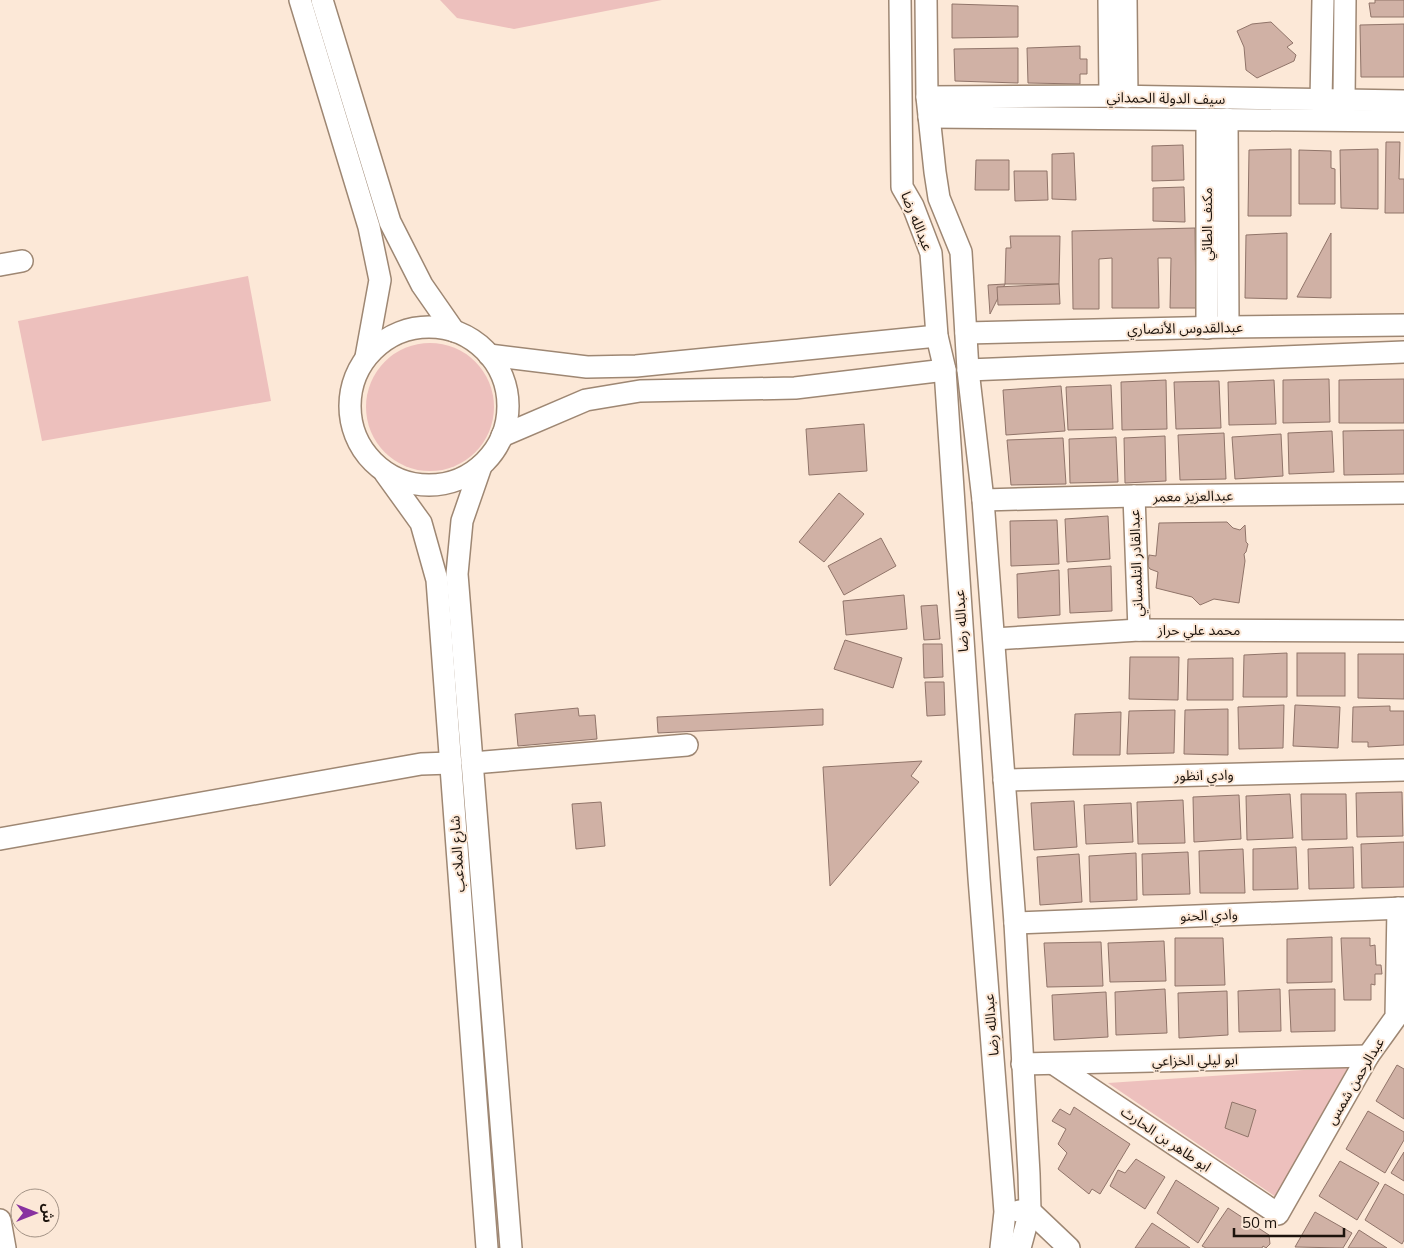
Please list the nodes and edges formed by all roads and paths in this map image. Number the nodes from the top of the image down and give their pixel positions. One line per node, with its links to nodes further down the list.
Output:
1 (300, 0): 25 (street)
2 (322, 0): 20 (street)
3 (900, 0): 22 (street, عبدالله رضا)
4 (926, 0): 13 (street, عبدالله رضا)
5 (1109, 0): 9 (street)
6 (1126, 0): 9 (street)
7 (1323, 0): 10 (street)
8 (1345, 0): 11 (street)
9 (1118, 97): 10 (street, سيف الدولة الحمداني); 13 (street, سيف الدولة الحمداني)
10 (1321, 100): 11 (street, سيف الدولة الحمداني)
11 (1344, 100): 12 (street, سيف الدولة الحمداني)
12 (1404, 101)
13 (928, 107): 14 (street, سيف الدولة الحمداني); 21 (street, عبدالله رضا)
14 (1217, 119): 15 (street, سيف الدولة الحمداني); 19 (street, مكنف الطائي)
15 (1404, 121)
16 (22, 261): 17 (street)
17 (0, 265)
18 (1404, 325): 19 (street, عبدالقدوس الأنصاري)
19 (1218, 327): 21 (street, عبدالقدوس الأنصاري)
20 (454, 331): 24 (street); 25 (street)
21 (966, 333): 27 (street, عبدالله رضا)
22 (938, 336): 24 (street); 26 (street, عبدالله رضا)
23 (1404, 352): 27 (street)
24 (489, 355): 28 (street)
25 (366, 357): 30 (street)
26 (944, 370): 28 (street); 49 (street, عبدالله رضا)
27 (968, 370): 33 (street, عبدالله رضا)
28 (502, 436): 29 (street)
29 (481, 466): 30 (street); 39 (street, شارع الملاعب)
30 (385, 473): 38 (street, شارع الملاعب)
31 (1404, 493): 32 (street, عبدالعزيز معمر)
32 (1134, 496): 33 (street, عبدالعزيز معمر); 34 (street, عبدالقادر التلمساني)
33 (983, 500): 36 (street, عبدالله رضا)
34 (1139, 630): 35 (street, محمد علي حراز); 36 (street, محمد علي حراز)
35 (1404, 631)
36 (994, 639): 41 (street, عبدالله رضا)
37 (687, 745): 39 (street)
38 (451, 763): 42 (street); 54 (street, شارع الملاعب)
39 (472, 763): 55 (street, شارع الملاعب)
40 (1404, 770): 41 (street, وادي انظور)
41 (1004, 780): 44 (street, عبدالله رضا)
42 (0, 839)
43 (1401, 908): 44 (street, وادي الحنو); 45 (street, عبدالرحمن شمس)
44 (1015, 923): 46 (street, عبدالله رضا)
45 (1368, 1056): 47 (street, ابو ليلي الخزاعي); 50 (street, عبدالرحمن شمس)
46 (1022, 1064): 47 (street, ابو ليلي الخزاعي); 48 (street, عبدالله رضا)
47 (1054, 1064): 50 (street, ابو طاهر بن الحارث)
48 (1030, 1211): 49 (street); 52 (street, عبدالله رضا); 56 (street)
49 (1005, 1212): 52 (street, عبدالله رضا)
50 (1278, 1214)
51 (0, 1220): 53 (street)
52 (1016, 1247)
53 (5, 1248)
54 (487, 1248)
55 (511, 1248)
56 (1069, 1248)

